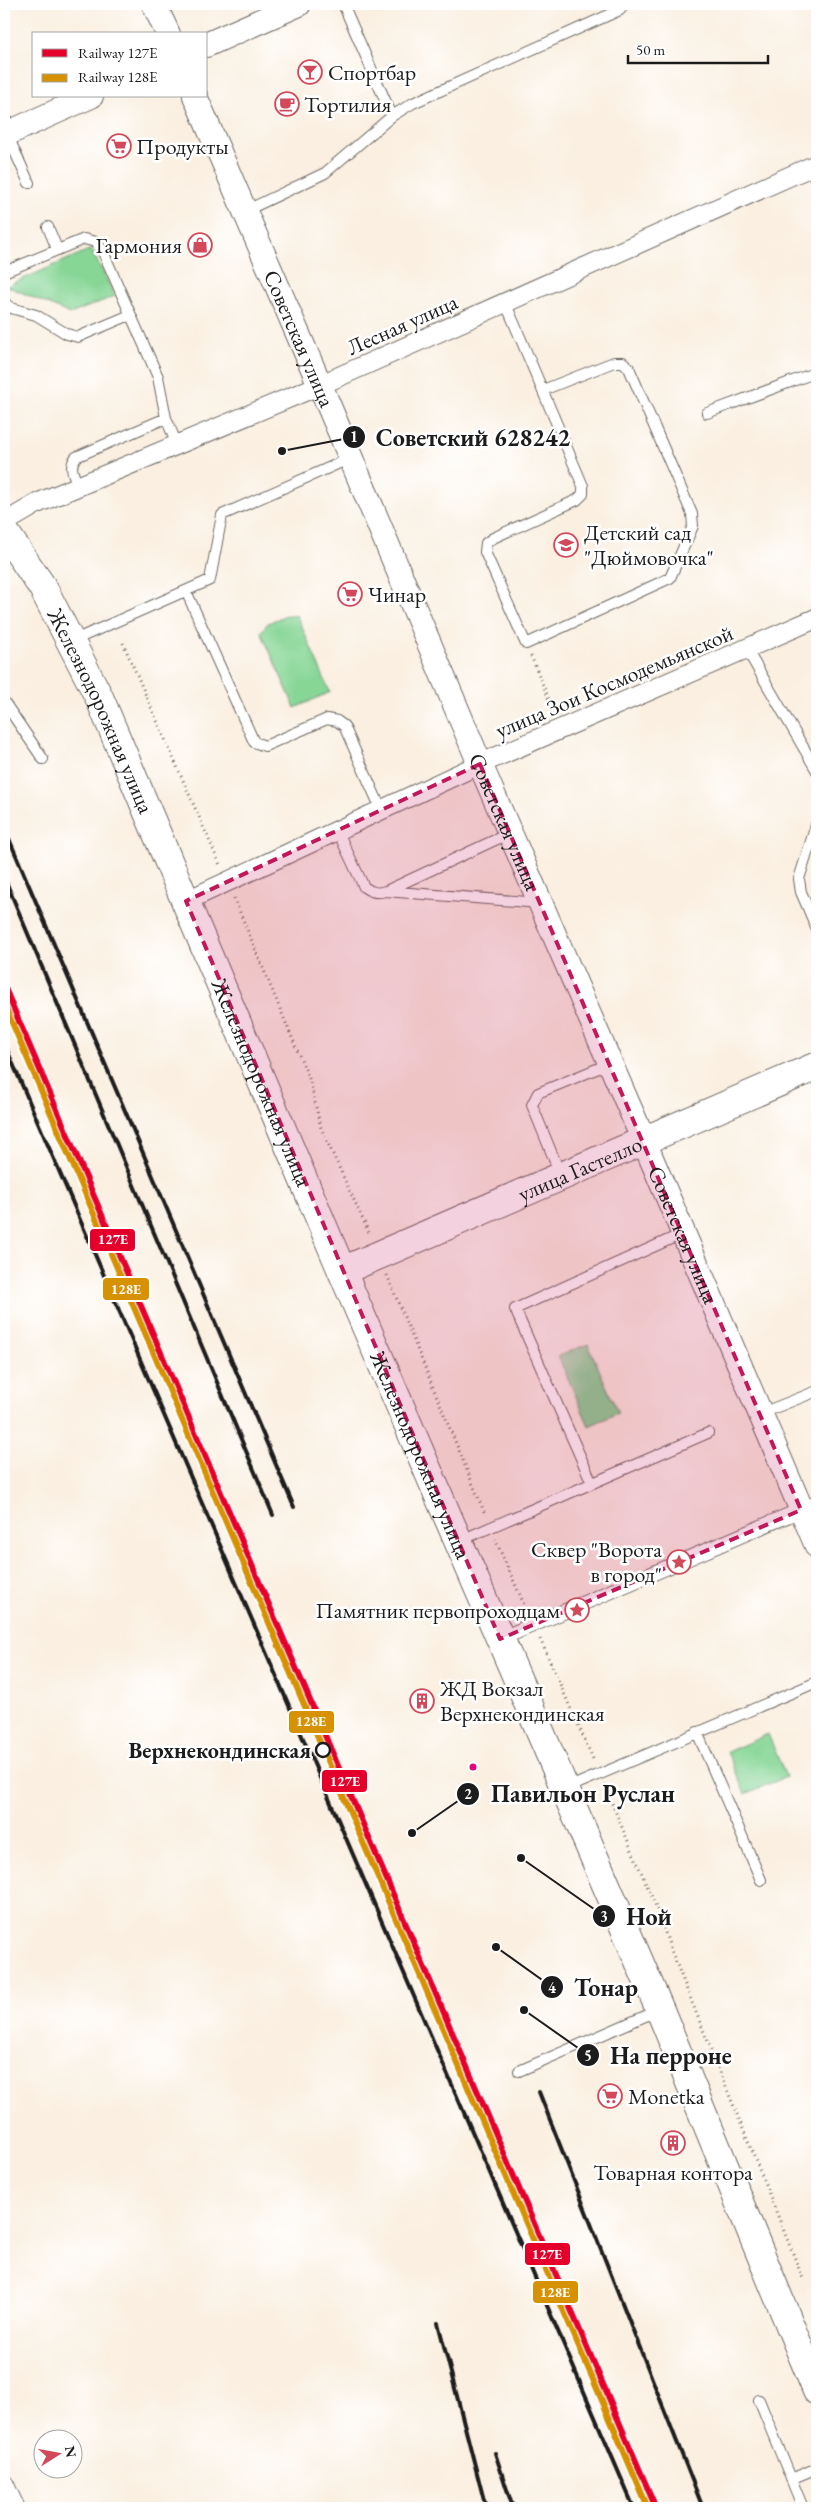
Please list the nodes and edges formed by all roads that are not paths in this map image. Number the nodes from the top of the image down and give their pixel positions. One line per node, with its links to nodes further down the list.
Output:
1 (154, 4): 5 (street)
2 (299, 4): 6 (street)
3 (343, 4): 9 (lane)
4 (625, 4): 9 (lane)
5 (167, 32)
6 (208, 43)
7 (86, 98): 10 (street)
8 (196, 98): 13 (street, Советская улица)
9 (392, 116): 13 (lane)
10 (5, 135): 12 (lane)
11 (817, 164): 18 (street, Лесная улица)
12 (28, 183)
13 (245, 211): 21 (street, Советская улица)
14 (48, 227): 15 (lane)
15 (57, 249): 16 (lane); 19 (lane)
16 (4, 272)
17 (4, 302): 19 (lane)
18 (506, 304): 21 (street, Лесная улица); 22 (lane)
19 (130, 314): 24 (lane)
20 (817, 372): 23 (lane)
21 (320, 385): 25 (street, Лесная улица); 26 (street, Советская улица)
22 (543, 390): 22 (lane)
23 (707, 413)
24 (166, 418): 25 (lane); 27 (lane)
25 (177, 445): 27 (street, Лесная улица)
26 (350, 458): 30 (lane); 36 (street, Советская улица)
27 (78, 486): 28 (street, Лесная улица)
28 (4, 523)
29 (4, 531): 32 (main road, Железнодорожная улица)
30 (186, 591): 32 (lane); 38 (lane)
31 (817, 618): 33 (street, улица Зои Космодемьянской)
32 (72, 641): 43 (main road, Железнодорожная улица)
33 (747, 650): 36 (street, улица Зои Космодемьянской); 37 (lane)
34 (4, 702): 35 (lane)
35 (43, 759)
36 (480, 764): 38 (street, улица Зои Космодемьянской); 41 (street, Советская улица)
37 (817, 772)
38 (380, 809): 40 (street, улица Зои Космодемьянской)
39 (817, 822): 45 (lane)
40 (337, 830): 42 (lane); 43 (street, улица Зои Космодемьянской)
41 (510, 833): 42 (lane); 44 (street, Советская улица)
42 (385, 891): 44 (lane)
43 (186, 901): 51 (main road, Железнодорожная улица)
44 (540, 903): 46 (street, Советская улица)
45 (817, 929)
46 (611, 1063): 48 (street, Советская улица); 49 (lane)
47 (817, 1066): 48 (main road, улица Гастелло)
48 (644, 1141): 49 (main road, улица Гастелло); 50 (street, Советская улица)
49 (561, 1176): 51 (main road, улица Гастелло)
50 (684, 1233): 53 (street, Советская улица); 55 (lane)
51 (342, 1271): 57 (main road, Железнодорожная улица)
52 (817, 1391): 53 (lane)
53 (762, 1413): 56 (street, Советская улица)
54 (708, 1433): 55 (lane)
55 (592, 1483): 57 (lane)
56 (809, 1506): 58 (street, Советская улица); 59 (street)
57 (458, 1541): 59 (main road, Железнодорожная улица)
58 (817, 1546)
59 (500, 1639): 62 (main road, Железнодорожная улица)
60 (817, 1682): 61 (lane)
61 (697, 1732): 62 (lane); 63 (lane)
62 (565, 1789): 64 (main road, Железнодорожная улица)
63 (761, 1880)
64 (660, 2010): 65 (lane); 66 (main road, Железнодорожная улица)
65 (518, 2071)
66 (817, 2391)
67 (759, 2400): 69 (lane)
68 (817, 2468): 69 (lane)
69 (791, 2479): 72 (lane)
70 (4, 2484): 71 (street)
71 (16, 2508)
72 (803, 2508)

